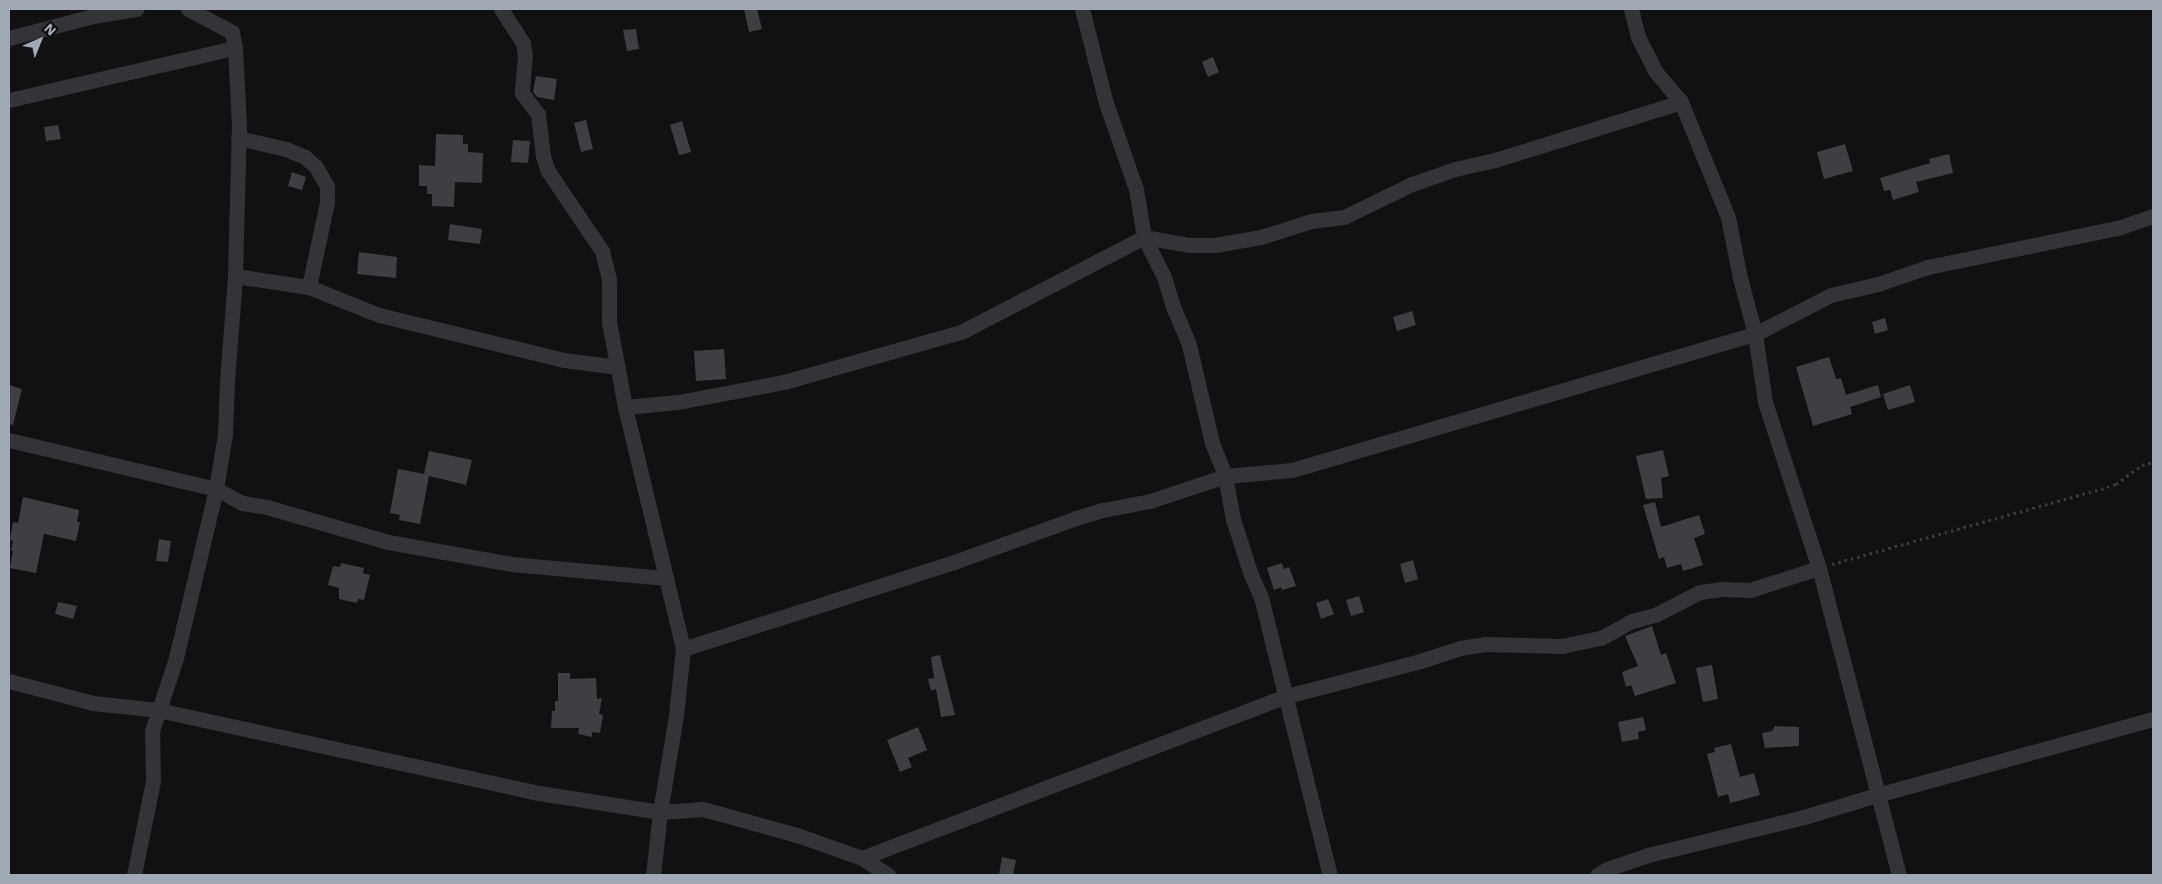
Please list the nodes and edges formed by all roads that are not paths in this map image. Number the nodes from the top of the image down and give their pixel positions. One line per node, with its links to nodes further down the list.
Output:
1 (136, 9): 6 (street)
2 (188, 9): 7 (street)
3 (501, 9): 16 (street)
4 (1082, 9): 12 (street)
5 (1631, 9): 9 (street)
6 (9, 38)
7 (236, 48): 8 (street); 10 (street)
8 (9, 100)
9 (1681, 102): 12 (street); 15 (street)
10 (238, 138): 13 (street); 14 (street)
11 (2153, 216): 15 (street)
12 (1144, 237): 17 (street); 19 (street)
13 (235, 276): 14 (street); 20 (street)
14 (309, 287): 16 (street)
15 (1755, 334): 19 (street); 21 (street)
16 (618, 367): 17 (street)
17 (625, 406): 22 (street)
18 (9, 440): 20 (street)
19 (1225, 476): 23 (street); 25 (street)
20 (216, 489): 22 (street); 26 (street)
21 (1818, 568): 25 (street); 28 (street)
22 (666, 578): 23 (street)
23 (682, 649): 29 (street)
24 (9, 681): 26 (street)
25 (1287, 696): 30 (street); 34 (street)
26 (158, 710): 29 (street); 31 (street)
27 (2153, 720): 28 (street)
28 (1877, 794): 35 (street); 36 (street)
29 (660, 812): 30 (street); 32 (street)
30 (862, 858): 33 (street)
31 (134, 875)
32 (653, 875)
33 (888, 875)
34 (1330, 875)
35 (1597, 875)
36 (1899, 875)

